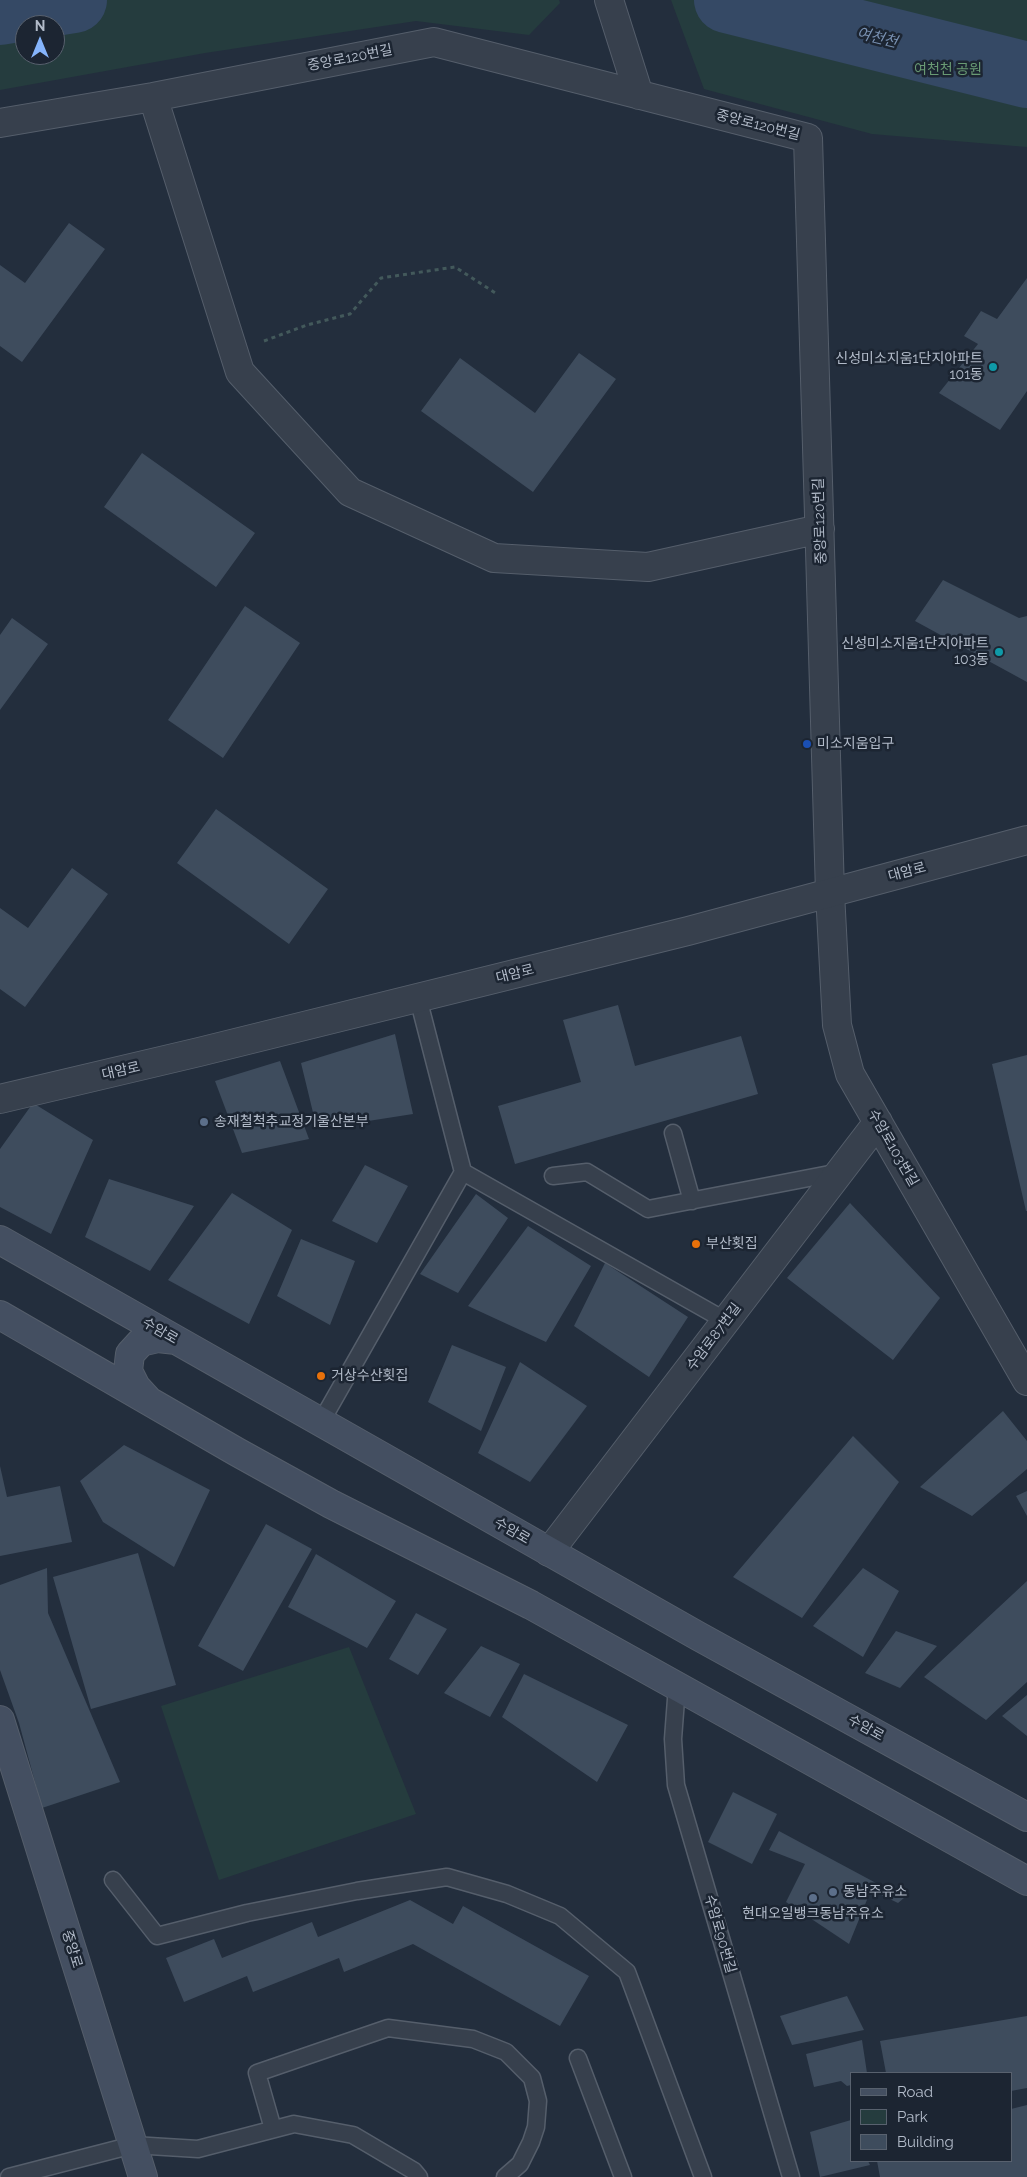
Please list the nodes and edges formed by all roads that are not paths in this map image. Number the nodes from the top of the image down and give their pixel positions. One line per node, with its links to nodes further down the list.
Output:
1 (609, 0): 2 (street)
2 (639, 95): 3 (street, 중앙로120번길); 5 (street, 중앙로120번길)
3 (153, 97): 4 (street, 중앙로120번길); 5 (street)
4 (0, 123)
5 (820, 529): 7 (street, 중앙로120번길)
6 (1027, 840): 7 (street, 대암로)
7 (830, 892): 8 (street, 대암로); 10 (street, 수암로103번길)
8 (418, 998): 9 (street, 대암로); 12 (lane)
9 (0, 1099)
10 (878, 1122): 13 (street, 수암로87번길); 20 (street, 수암로103번길)
11 (673, 1133): 15 (lane)
12 (463, 1172): 18 (lane); 22 (lane)
13 (840, 1172): 15 (lane); 18 (street, 수암로87번길)
14 (553, 1176): 15 (lane)
15 (692, 1201)
16 (0, 1240): 19 (main road, 수암로)
17 (0, 1316): 21 (main road)
18 (726, 1321): 23 (street, 수암로87번길)
19 (176, 1340): 21 (main road); 22 (main road, 수암로)
20 (1027, 1381)
21 (149, 1402): 24 (main road)
22 (321, 1422): 23 (main road, 수암로)
23 (549, 1552): 26 (main road, 수암로)
24 (677, 1686): 28 (main road); 38 (lane, 수암로90번길)
25 (0, 1720): 31 (main road, 중앙로)
26 (1027, 1817)
27 (112, 1880): 37 (lane)
28 (1027, 1881)
29 (578, 2058): 36 (lane)
30 (273, 2129): 31 (lane); 34 (lane); 35 (lane)
31 (133, 2145): 32 (lane); 33 (main road, 중앙로)
32 (9, 2177)
33 (143, 2177)
34 (419, 2177)
35 (505, 2177)
36 (623, 2177)
37 (703, 2177)
38 (791, 2177)

